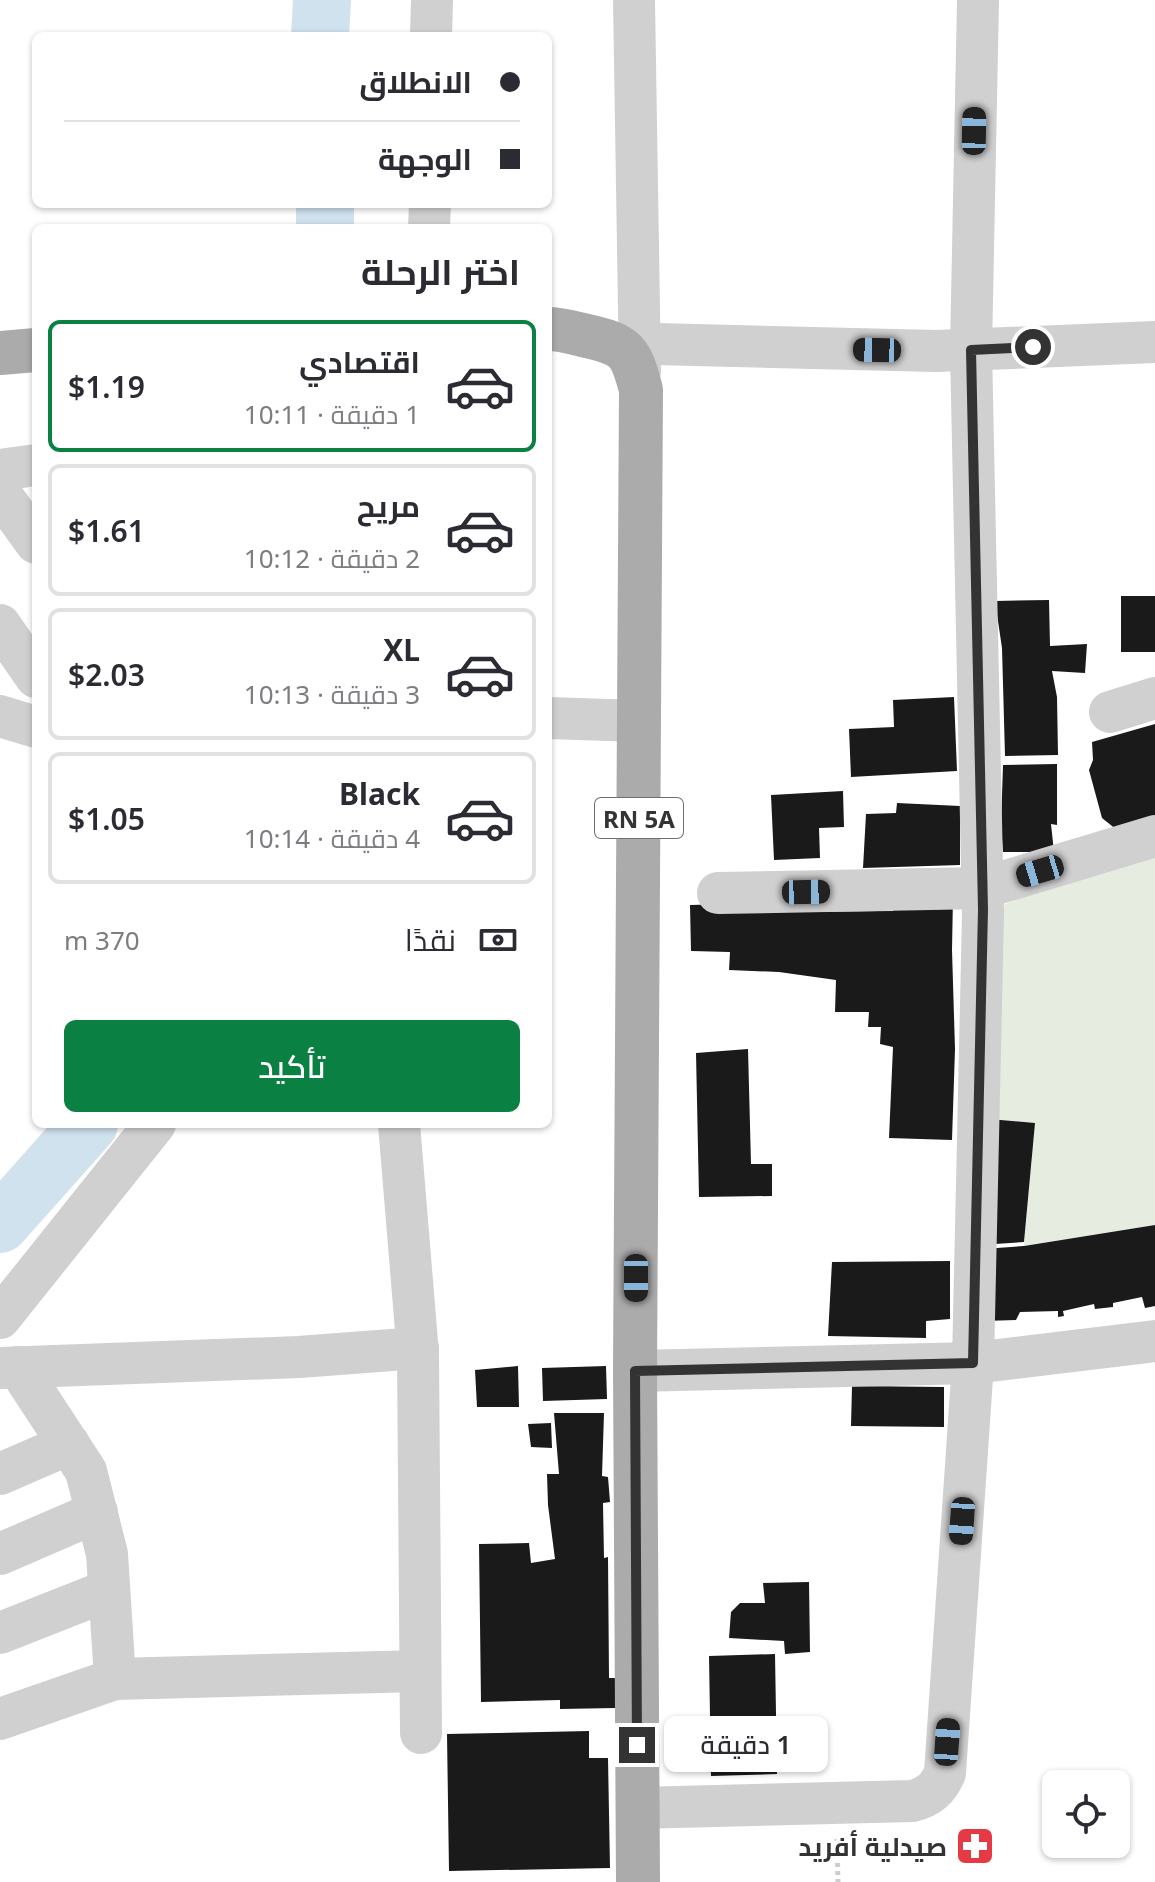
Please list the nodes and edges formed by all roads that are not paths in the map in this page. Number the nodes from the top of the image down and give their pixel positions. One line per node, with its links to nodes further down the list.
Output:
1 (432, 0): 4 (street)
2 (634, 0): 7 (street)
3 (978, 0): 9 (street)
4 (431, 32)
5 (552, 329): 7 (main road)
6 (1155, 342): 9 (street)
7 (628, 343): 9 (street); 21 (main road, RN 5A)
8 (32, 350): 10 (main road)
9 (971, 350): 24 (street)
10 (0, 353)
11 (32, 466): 12 (street)
12 (0, 470)
13 (0, 493): 14 (street)
14 (32, 537)
15 (0, 625): 16 (street)
16 (32, 671)
17 (1155, 698): 18 (street)
18 (1110, 712)
19 (0, 716): 22 (street)
20 (552, 718): 21 (street)
21 (639, 721): 33 (main road, RN 5A)
22 (32, 726)
23 (1155, 836): 24 (street)
24 (983, 888): 25 (street); 31 (street)
25 (718, 893)
26 (152, 1128): 28 (street)
27 (399, 1128): 30 (street)
28 (0, 1318)
29 (1155, 1341): 31 (street)
30 (418, 1348): 32 (street); 40 (street)
31 (973, 1363): 33 (street); 44 (street)
32 (9, 1367): 34 (street)
33 (635, 1371): 44 (main road, RN 5A)
34 (69, 1444): 35 (street); 36 (street)
35 (0, 1474)
36 (97, 1512): 37 (street); 38 (street)
37 (0, 1554)
38 (109, 1590): 39 (street); 41 (street)
39 (0, 1633)
40 (420, 1671): 41 (street); 43 (street)
41 (115, 1679): 42 (street)
42 (0, 1719)
43 (421, 1733)
44 (637, 1808): 45 (main road, RN 5A)
45 (638, 1879)

